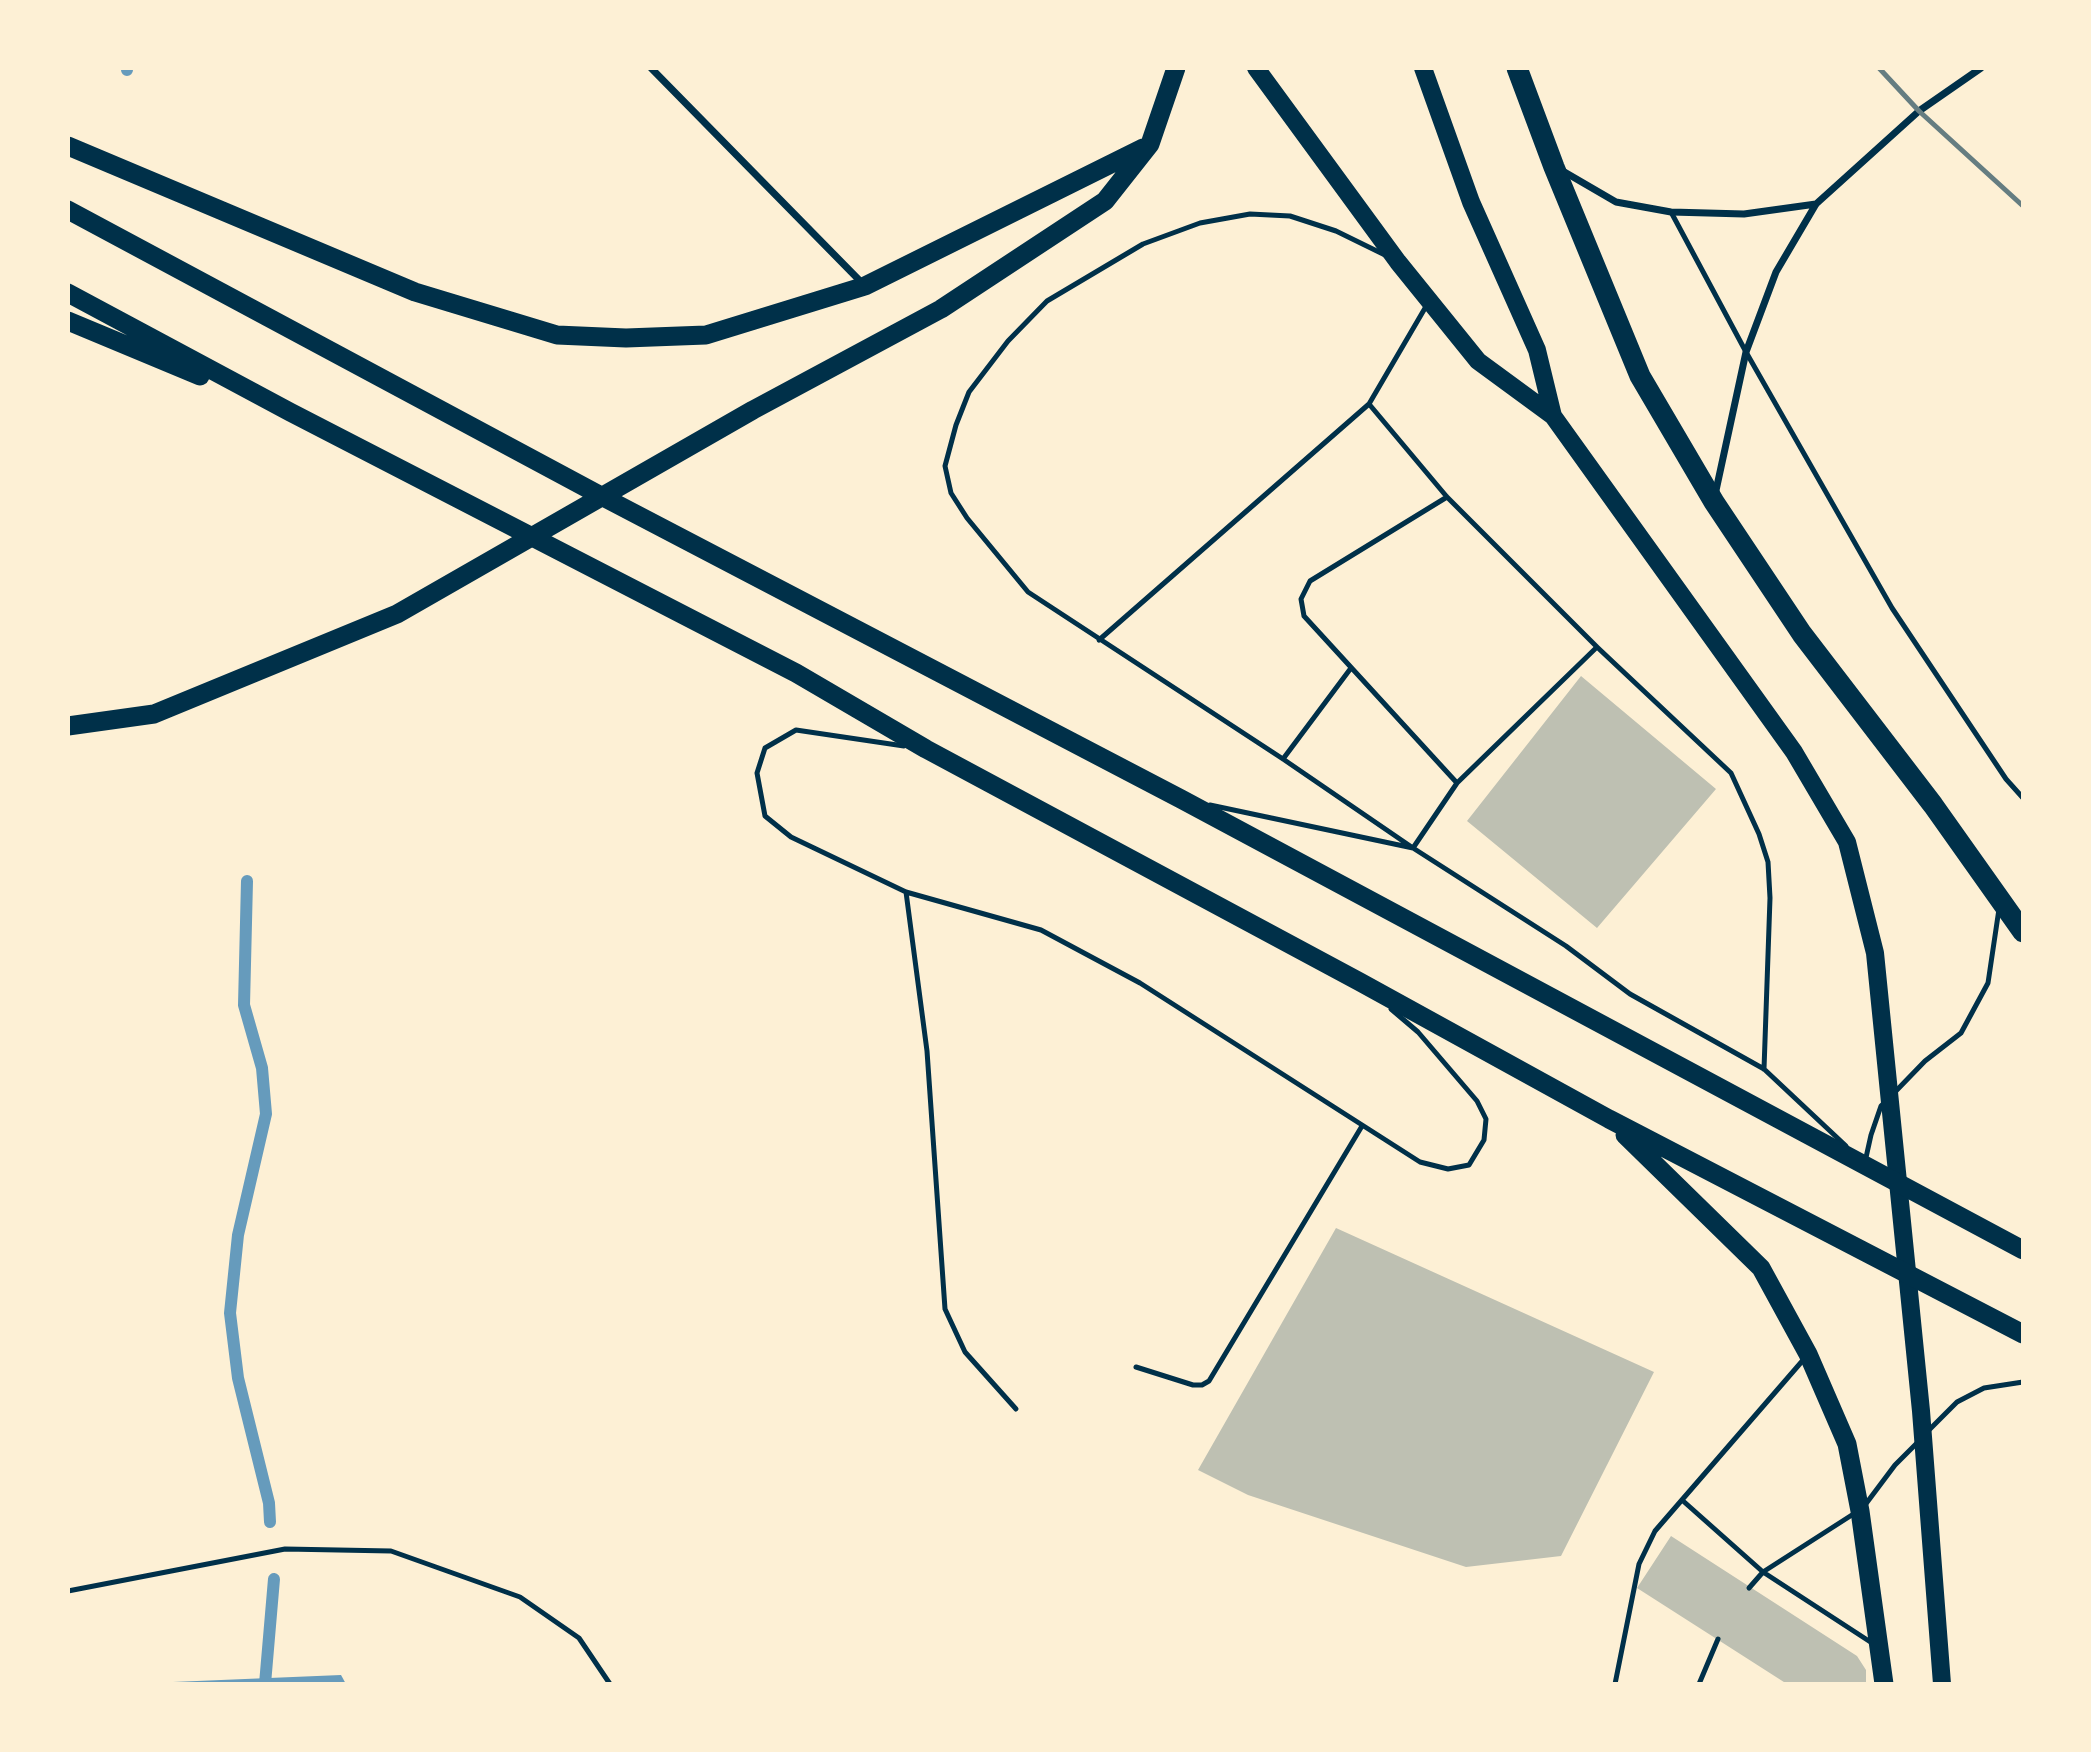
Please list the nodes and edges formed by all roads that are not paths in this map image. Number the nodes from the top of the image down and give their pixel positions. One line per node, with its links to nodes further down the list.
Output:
1 (651, 68): 14 (street)
2 (1176, 68): 7 (highway)
3 (1256, 68): 13 (main road)
4 (1423, 68): 21 (main road)
5 (1517, 68): 9 (highway)
6 (1981, 68): 10 (street)
7 (1150, 144): 14 (highway); 27 (highway)
8 (68, 146): 14 (highway)
9 (1555, 167): 12 (street); 23 (highway)
10 (1816, 204): 12 (street); 18 (street)
11 (68, 210): 32 (highway)
12 (1671, 212): 18 (lane)
13 (1398, 262): 16 (main road); 24 (lane)
14 (865, 286)
15 (68, 293): 20 (highway)
16 (1429, 300): 19 (lane); 21 (main road)
17 (68, 321): 20 (highway)
18 (1746, 352): 23 (street); 31 (lane)
19 (1369, 404): 22 (lane); 24 (lane)
20 (290, 412): 28 (highway)
21 (1553, 416): 59 (main road)
22 (1447, 497): 25 (lane); 26 (lane)
23 (1714, 502): 35 (highway)
24 (1099, 640): 29 (lane)
25 (1597, 647): 30 (lane); 38 (lane)
26 (1351, 668): 29 (lane); 30 (lane)
27 (68, 726)
28 (926, 749): 34 (lane); 37 (highway)
29 (1283, 759): 33 (lane)
30 (1457, 783): 33 (lane)
31 (2023, 798)
32 (1181, 799): 33 (lane); 41 (highway)
33 (1413, 848): 38 (lane)
34 (906, 892): 40 (lane); 47 (lane)
35 (2001, 899): 36 (highway); 41 (lane)
36 (2023, 932)
37 (1360, 982): 39 (highway); 40 (lane)
38 (1764, 1069): 41 (lane)
39 (1609, 1119): 43 (highway); 44 (highway)
40 (1362, 1126): 45 (lane)
41 (1864, 1164): 42 (highway)
42 (2023, 1250)
43 (2023, 1334)
44 (1808, 1354): 48 (lane); 49 (highway)
45 (1136, 1367)
46 (2023, 1382): 49 (lane)
47 (1016, 1409)
48 (1682, 1500): 50 (lane); 56 (lane)
49 (1860, 1511): 50 (lane); 54 (highway)
50 (1763, 1572): 51 (lane); 54 (lane)
51 (1749, 1588)
52 (68, 1591): 55 (lane)
53 (1718, 1639): 57 (lane)
54 (1880, 1648): 58 (highway)
55 (610, 1684)
56 (1615, 1684)
57 (1699, 1684)
58 (1884, 1684)
59 (1942, 1684)

